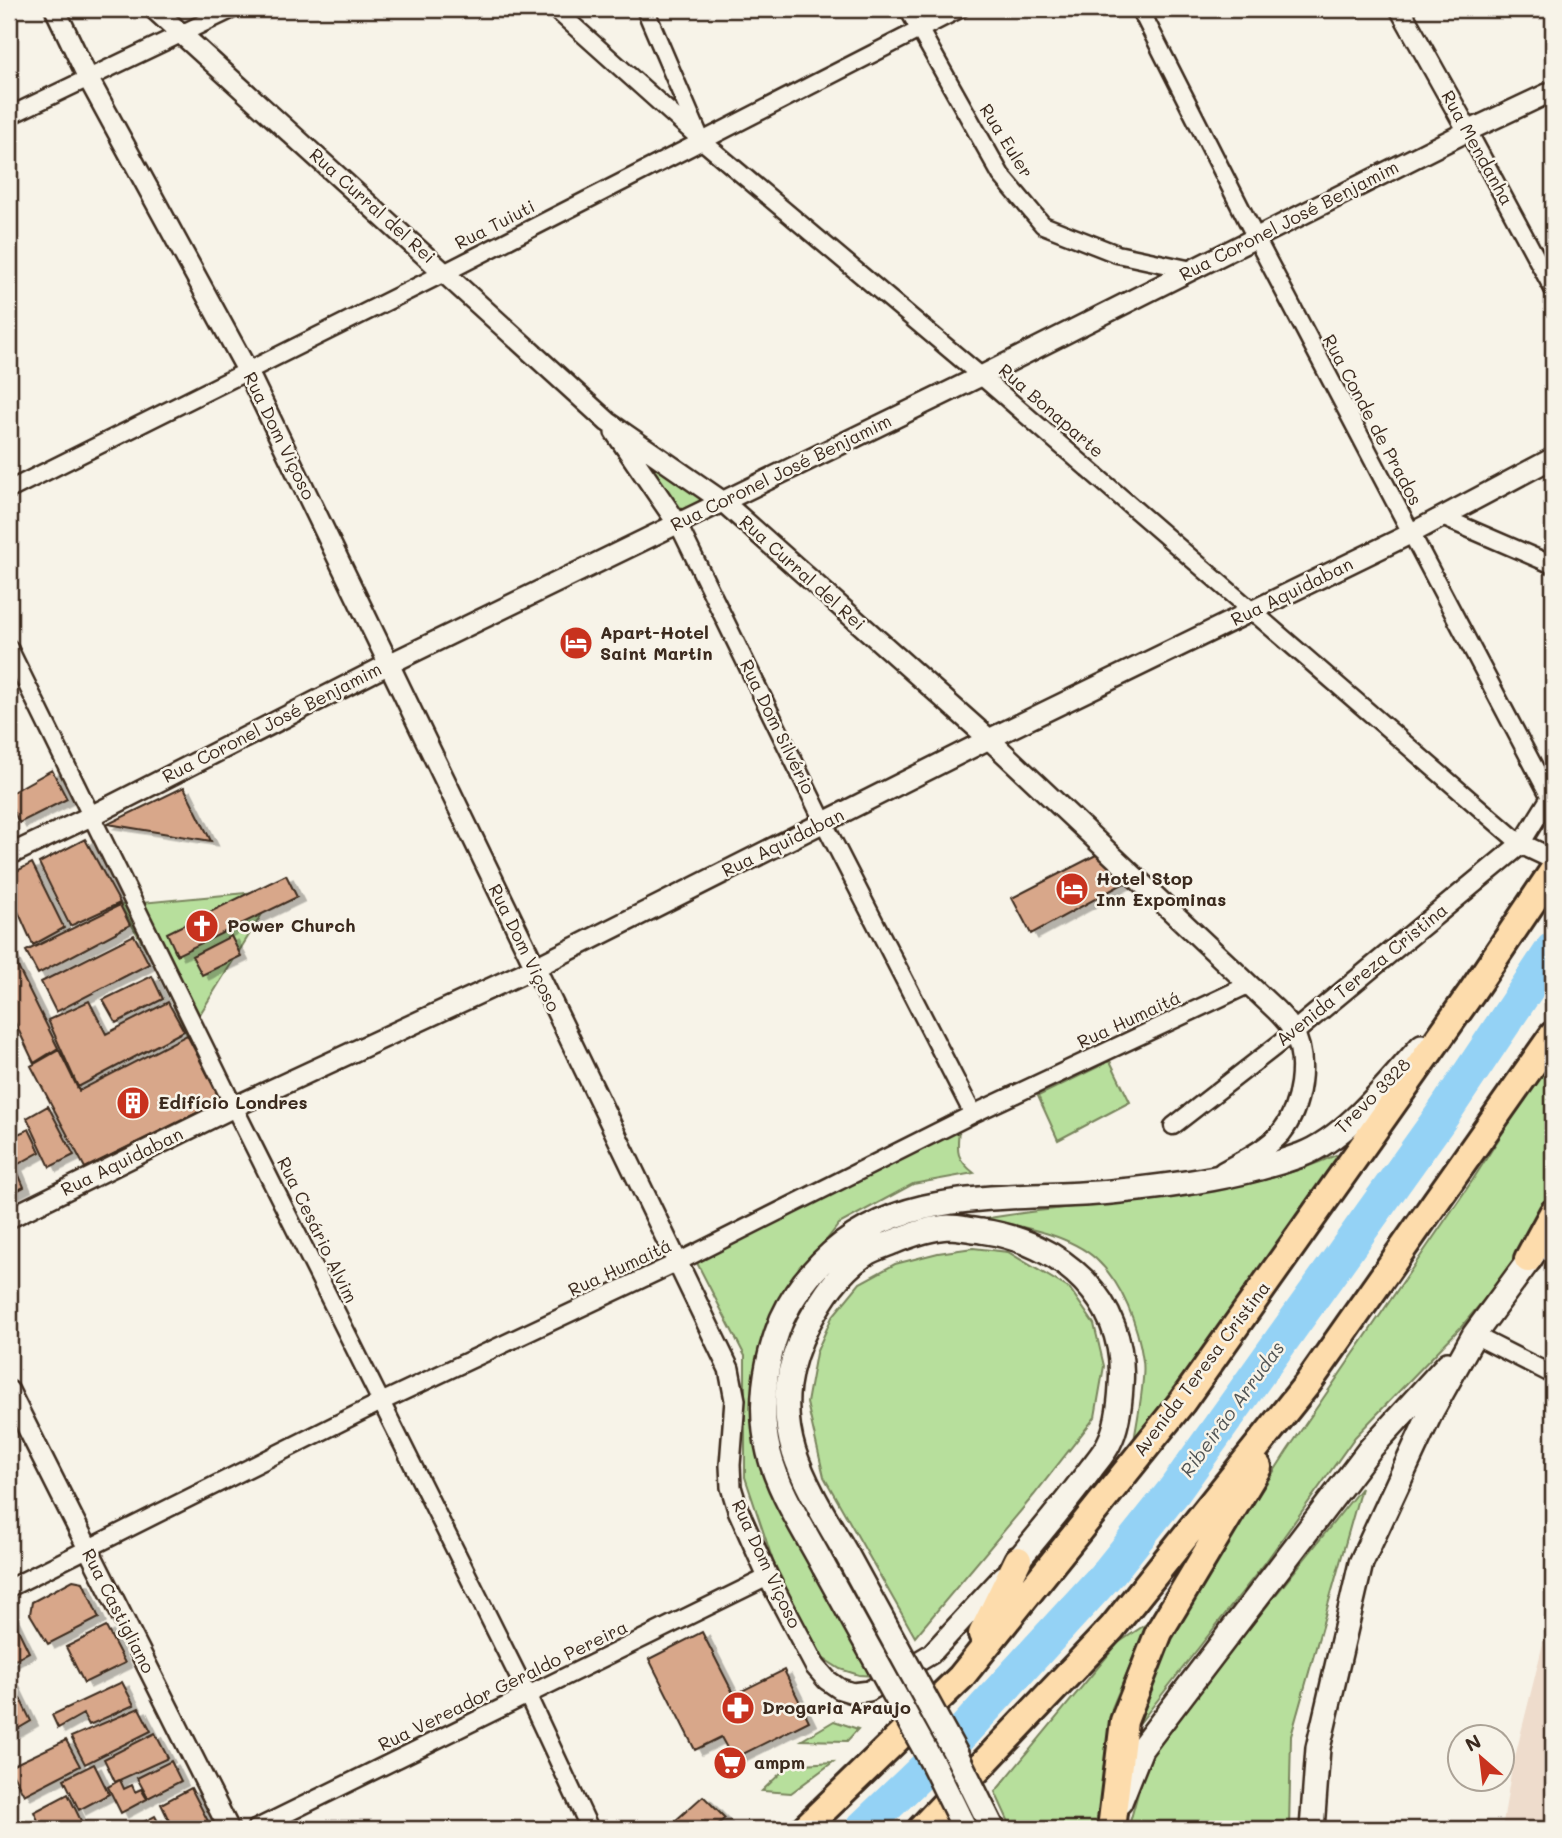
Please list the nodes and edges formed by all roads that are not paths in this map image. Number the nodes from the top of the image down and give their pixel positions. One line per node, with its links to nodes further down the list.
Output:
1 (55, 9): 12 (street, Rua Dom Viçoso)
2 (154, 9): 11 (street, Rua Curral del Rei)
3 (233, 9): 11 (street)
4 (555, 9): 16 (street, Rua Bonaparte)
5 (645, 9): 16 (street)
6 (908, 9): 10 (street, Rua Euler)
7 (960, 9): 10 (street, Rua Tuiuti)
8 (1140, 9): 17 (street, Rua Conde de Prados)
9 (1400, 9): 15 (street, Rua Mendanha)
10 (918, 29): 16 (street, Rua Tuiuti); 18 (street, Rua Euler)
11 (181, 34): 12 (street); 19 (street, Rua Curral del Rei)
12 (88, 78): 14 (street); 21 (street, Rua Dom Viçoso)
13 (1553, 91): 15 (street, Rua Coronel José Benjamim)
14 (9, 117)
15 (1468, 131): 17 (street, Rua Coronel José Benjamim); 20 (street, Rua Mendanha)
16 (702, 140): 19 (street, Rua Tuiuti); 22 (street, Rua Bonaparte)
17 (1256, 238): 18 (street, Rua Coronel José Benjamim); 29 (street, Rua Conde de Prados)
18 (1192, 270): 22 (street, Rua Coronel José Benjamim)
19 (446, 272): 21 (street, Rua Tuiuti); 23 (street, Rua Curral del Rei)
20 (1553, 289)
21 (247, 370): 25 (street, Rua Tuiuti); 33 (street, Rua Dom Viçoso)
22 (981, 376): 26 (street, Rua Coronel José Benjamim); 31 (street, Rua Bonaparte)
23 (608, 422): 26 (street, Rua Curral del Rei); 28 (street, Rua Dom Silvério)
24 (1553, 458): 27 (street, Rua Aquidaban)
25 (9, 490)
26 (722, 501): 28 (street, Rua Coronel José Benjamim); 34 (street, Rua Curral del Rei)
27 (1442, 517): 29 (street, Rua Aquidaban); 30 (street)
28 (678, 524): 33 (street, Rua Coronel José Benjamim); 37 (street, Rua Dom Silvério)
29 (1410, 534): 31 (street, Rua Aquidaban); 35 (street, Rua Conde de Prados)
30 (1553, 565)
31 (1253, 611): 34 (street, Rua Aquidaban); 38 (street, Rua Bonaparte)
32 (9, 648): 36 (street, Rua Cesário Alvim)
33 (389, 664): 36 (street, Rua Coronel José Benjamim); 42 (street, Rua Dom Viçoso)
34 (989, 739): 37 (street, Rua Aquidaban); 43 (street, Rua Curral del Rei)
35 (1552, 793): 38 (street, Rua Conde de Prados)
36 (91, 816): 39 (street, Rua Coronel José Benjamim); 47 (street, Rua Cesário Alvim)
37 (824, 822): 42 (street, Rua Aquidaban); 48 (street, Rua Dom Silvério)
38 (1521, 844): 40 (street); 45 (street, Avenida Tereza Cristina)
39 (9, 855)
40 (1553, 859)
41 (1553, 871): 44 (highway, Avenida Teresa Cristina)
42 (534, 968): 47 (street, Rua Aquidaban); 55 (street, Rua Dom Viçoso)
43 (1248, 985): 45 (street, Rua Curral del Rei); 48 (street, Rua Humaitá)
44 (1471, 993): 50 (main road, Trevo 3328); 65 (highway, Avenida Teresa Cristina)
45 (1294, 1032): 49 (street, Avenida Tereza Cristina); 50 (street)
46 (1553, 1035): 58 (highway)
47 (234, 1107): 52 (street, Rua Aquidaban); 60 (street, Rua Cesário Alvim)
48 (973, 1114): 55 (street, Rua Humaitá)
49 (1173, 1126)
50 (1213, 1178): 73 (main road, Trevo 3328, bridge)
51 (1553, 1213): 54 (highway)
52 (9, 1218)
53 (1553, 1229): 54 (main road)
54 (1528, 1259): 56 (main road)
55 (678, 1262): 60 (street, Rua Humaitá); 63 (street, Rua Dom Viçoso)
56 (1474, 1335): 57 (street); 67 (main road); 75 (main road)
57 (1553, 1375)
58 (1308, 1383): 67 (highway); 72 (highway)
59 (9, 1391): 61 (street, Rua Castigliano)
60 (381, 1402): 61 (street, Rua Humaitá); 66 (street, Rua Cesário Alvim)
61 (87, 1550): 64 (street, Rua Humaitá); 68 (street, Rua Castigliano)
62 (1018, 1560): 63 (street, Rua Dom Viçoso); 65 (highway); 74 (main road, bridge)
63 (768, 1577): 66 (street, Rua Vereador Geraldo Pereira)
64 (9, 1588)
65 (961, 1677): 71 (highway, Avenida Teresa Cristina)
66 (527, 1695): 69 (street, Rua Vereador Geraldo Pereira); 70 (street, Rua Cesário Alvim)
67 (1111, 1827)
68 (229, 1829)
69 (255, 1829)
70 (590, 1829)
71 (804, 1829)
72 (921, 1829)
73 (965, 1829)
74 (993, 1829)
75 (1312, 1829)

